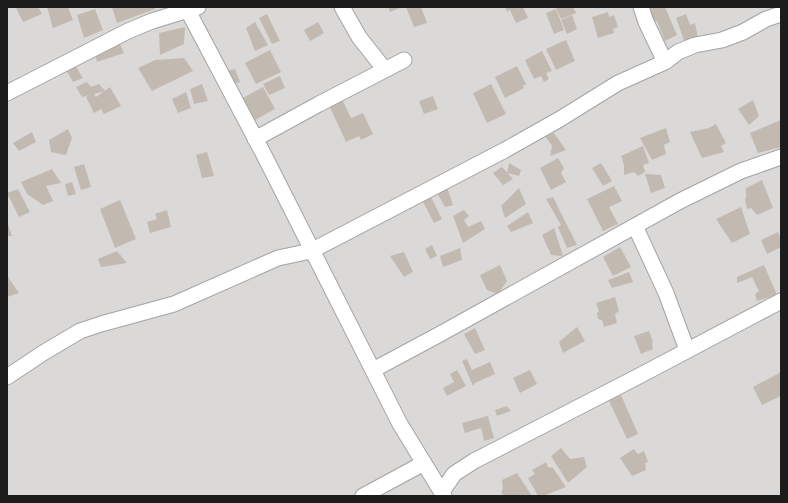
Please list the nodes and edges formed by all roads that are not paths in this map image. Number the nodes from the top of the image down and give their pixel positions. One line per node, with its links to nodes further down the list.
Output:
1 (342, 7): 7 (street)
2 (641, 7): 6 (street)
3 (191, 8): 8 (street); 9 (street)
4 (781, 14): 6 (street)
5 (404, 60): 7 (street)
6 (665, 62): 12 (street)
7 (385, 70): 9 (street)
8 (7, 93)
9 (255, 139): 12 (street)
10 (781, 157): 11 (street)
11 (636, 226): 14 (street); 15 (street)
12 (311, 251): 15 (street); 16 (street)
13 (781, 301): 14 (street)
14 (687, 350): 18 (street)
15 (372, 370): 17 (street)
16 (7, 377)
17 (424, 463): 18 (street); 19 (street)
18 (443, 494)
19 (363, 496)

